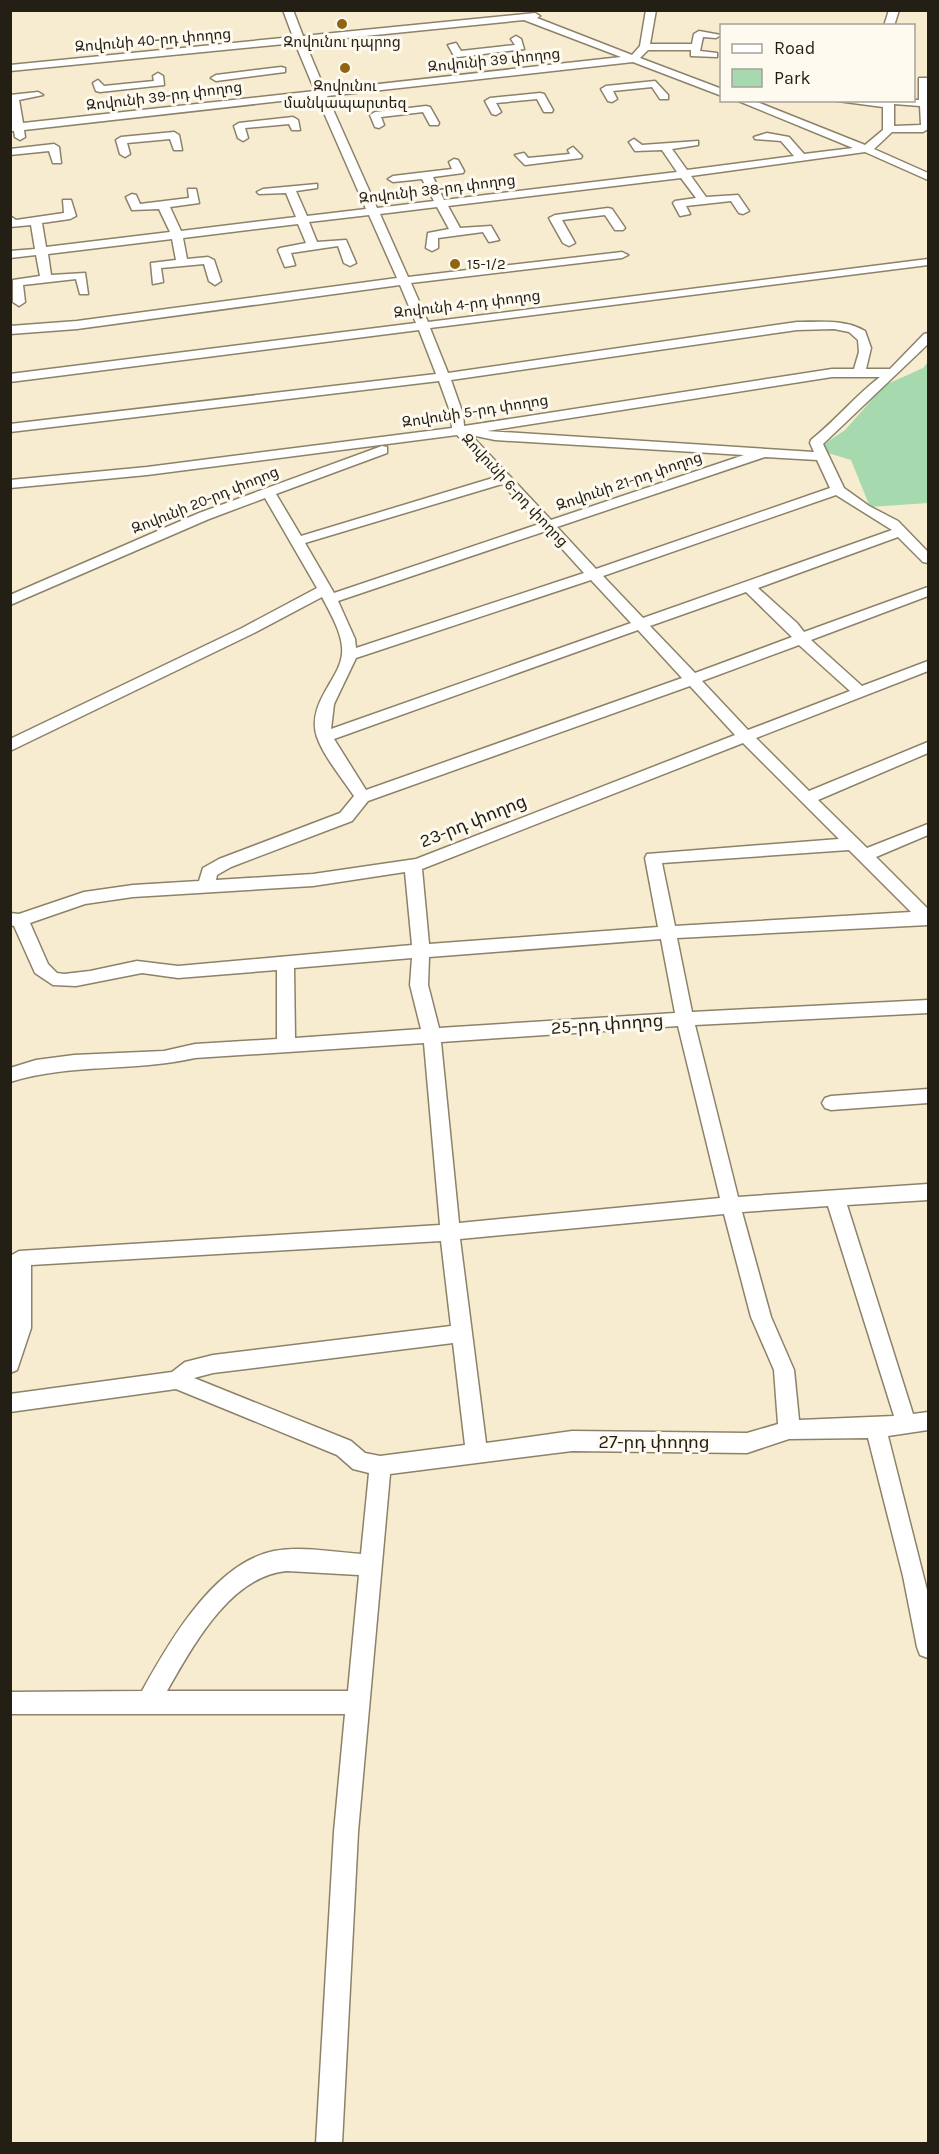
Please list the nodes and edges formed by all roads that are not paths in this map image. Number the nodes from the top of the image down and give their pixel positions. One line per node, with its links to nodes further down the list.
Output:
1 (288, 10): 7 (street, Զովունի 6-րդ փողոց)
2 (510, 10): 4 (street)
3 (651, 10): 9 (street)
4 (528, 15): 7 (street, Զովունի 40-րդ փողոց); 13 (street)
5 (716, 35): 10 (street)
6 (516, 39): 11 (street)
7 (299, 41): 14 (street, Զովունի 40-րդ փողոց); 25 (street, Զովունի 6-րդ փողոց)
8 (453, 45): 11 (street)
9 (645, 47): 10 (street); 13 (street)
10 (696, 47): 12 (street)
11 (487, 51): 23 (street)
12 (712, 55)
13 (634, 59): 16 (street, Զովունի 39 փողոց); 21 (street); 24 (street)
14 (10, 68)
15 (281, 70): 22 (street)
16 (621, 75): 23 (street, Զովունի 39 փողոց); 27 (street); 30 (street)
17 (158, 76): 37 (street)
18 (216, 78): 22 (street)
19 (923, 80): 34 (street)
20 (98, 83): 37 (street)
21 (720, 86)
22 (251, 87): 25 (street, Զովունի 39-րդ փողոց); 37 (street, Զովունի 39-րդ փողոց); 38 (street)
23 (507, 87): 29 (street, Զովունի 39 փողոց); 35 (street); 36 (street)
24 (720, 92)
25 (322, 93): 29 (street, Զովունի 39 փողոց); 73 (street, Զովունի 6-րդ փողոց)
26 (38, 95): 28 (street)
27 (664, 97)
28 (12, 98): 41 (street)
29 (392, 99): 39 (street); 40 (street)
30 (612, 99)
31 (747, 102): 49 (street)
32 (762, 102): 49 (street)
33 (888, 102): 34 (street); 43 (street)
34 (926, 103): 43 (street)
35 (548, 110)
36 (496, 111)
37 (138, 113): 41 (street, Զովունի 39-րդ փողոց); 50 (street); 54 (street)
38 (267, 123): 42 (street); 45 (street)
39 (434, 123)
40 (379, 125)
41 (14, 128): 52 (street)
42 (296, 128)
43 (890, 129): 49 (street)
44 (759, 137): 56 (street)
45 (243, 138)
46 (634, 142): 48 (street)
47 (694, 143): 48 (street)
48 (665, 146): 59 (street)
49 (871, 146): 56 (street, Զովունի 38-րդ փողոց); 61 (street)
50 (177, 148)
51 (573, 150): 64 (street)
52 (23, 151): 53 (street); 57 (street)
53 (10, 152)
54 (124, 154)
55 (520, 154): 64 (street)
56 (801, 159): 59 (street, Զովունի 38-րդ փողոց)
57 (57, 161)
58 (454, 162): 60 (street)
59 (685, 174): 64 (street, Զովունի 38-րդ փողոց); 69 (street)
60 (426, 175): 62 (street); 71 (street)
61 (928, 177)
62 (393, 179)
63 (313, 186): 65 (street)
64 (564, 187): 71 (street, Զովունի 38-րդ փողոց); 79 (street); 83 (street)
65 (290, 189): 67 (street); 78 (street)
66 (192, 191): 72 (street)
67 (263, 192)
68 (132, 197): 72 (street)
69 (703, 201): 74 (street); 75 (street)
70 (67, 202): 77 (street)
71 (442, 203): 73 (street, Զովունի 38-րդ փողոց); 80 (street)
72 (163, 204): 81 (street)
73 (373, 212): 78 (street, Զովունի 38-րդ փողոց); 95 (street, Զովունի 6-րդ փողոց)
74 (743, 212)
75 (684, 213)
76 (10, 219): 77 (street)
77 (36, 220): 86 (street)
78 (303, 220): 81 (street, Զովունի 38-րդ փողոց); 84 (street)
79 (619, 228)
80 (456, 232): 82 (street); 85 (street)
81 (177, 236): 86 (street, Զովունի 38-րդ փողոց); 89 (street)
82 (493, 240)
83 (569, 243)
84 (314, 246): 91 (street); 92 (street)
85 (432, 248)
86 (42, 252): 87 (street, Զովունի 38-րդ փողոց); 93 (street)
87 (10, 255)
88 (622, 255): 95 (street)
89 (182, 262): 94 (street); 96 (street)
90 (928, 262): 99 (street, Զովունի 4-րդ փողոց)
91 (350, 263)
92 (289, 265)
93 (46, 279): 97 (street); 98 (street)
94 (215, 280)
95 (404, 280): 99 (street, Զովունի 6-րդ փողոց); 100 (street)
96 (157, 282)
97 (84, 291)
98 (19, 302)
99 (425, 326): 104 (street, Զովունի 6-րդ փողոց); 105 (street, Զովունի 4-րդ փողոց)
100 (10, 330)
101 (928, 337): 103 (street)
102 (859, 373): 103 (street, Զովունի 5-րդ փողոց); 104 (street); 107 (street, Զովունի 5-րդ փողոց)
103 (893, 373): 110 (street)
104 (445, 377): 106 (street); 107 (street, Զովունի 6-րդ փողոց)
105 (10, 378)
106 (10, 428)
107 (459, 429): 108 (street, Զովունի 5-րդ փողոց); 109 (street); 111 (street, Զովունի 6-րդ փողոց)
108 (415, 438): 112 (street, Զովունի 5-րդ փողոց); 113 (street, Զովունի 20-րդ փողոց)
109 (769, 451): 110 (street); 115 (street, Զովունի 21-րդ փողոց)
110 (820, 456): 114 (street)
111 (504, 479): 115 (street, Զովունի 6-րդ փողոց); 117 (street)
112 (10, 484)
113 (268, 490): 117 (street); 123 (street, Զովունի 20-րդ փողոց)
114 (838, 490): 116 (street); 119 (street)
115 (547, 526): 119 (street, Զովունի 6-րդ փողոց); 122 (street, Զովունի 21-րդ փողոց)
116 (900, 532): 118 (street); 120 (street)
117 (295, 542): 122 (street)
118 (928, 559)
119 (593, 575): 124 (street, Զովունի 6-րդ փողոց); 126 (street)
120 (749, 587): 124 (street); 125 (street)
121 (928, 591): 125 (street)
122 (327, 594): 126 (street); 132 (street, Զովունի 21-րդ փողոց)
123 (10, 600)
124 (642, 626): 128 (street, Զովունի 6-րդ փողոց); 131 (street)
125 (801, 639): 128 (street); 129 (street)
126 (350, 655): 131 (street)
127 (928, 666): 129 (street, 23-րդ փողոց)
128 (694, 679): 130 (street, Զովունի 6-րդ փողոց); 134 (street)
129 (860, 692): 130 (street, 23-րդ փողոց)
130 (746, 737): 135 (street, Զովունի 6-րդ փողոց); 138 (street, 23-րդ փողոց)
131 (325, 738): 134 (street)
132 (10, 746)
133 (928, 747): 135 (street)
134 (362, 797): 139 (street)
135 (807, 798): 137 (street, Զովունի 6-րդ փողոց)
136 (928, 829): 137 (street)
137 (859, 849): 140 (street, Զովունի 6-րդ փողոց); 142 (street)
138 (413, 865): 139 (street, 23-րդ փողոց); 143 (street)
139 (206, 887): 141 (street, 23-րդ փողոց)
140 (927, 918): 142 (street)
141 (15, 919): 144 (street)
142 (666, 932): 143 (street); 146 (street)
143 (421, 951): 144 (street); 147 (street)
144 (285, 963): 148 (street)
145 (928, 1006): 146 (street, 25-րդ փողոց)
146 (685, 1019): 147 (street, 25-րդ փողոց); 154 (street)
147 (432, 1036): 148 (street, 25-րդ փողոց); 155 (street)
148 (286, 1046): 149 (street, 25-րդ փողոց)
149 (10, 1075)
150 (928, 1096): 151 (street)
151 (831, 1103)
152 (928, 1192): 153 (street)
153 (836, 1198): 154 (street); 162 (street)
154 (731, 1205): 155 (street); 164 (street)
155 (450, 1232): 156 (street); 157 (street)
156 (15, 1258): 158 (street)
157 (462, 1333): 159 (street); 165 (street)
158 (10, 1364)
159 (176, 1380): 160 (street); 166 (street)
160 (10, 1403)
161 (928, 1421): 162 (street, 27-րդ փողոց)
162 (906, 1423): 163 (street, 27-րդ փողոց)
163 (876, 1428): 164 (street, 27-րդ փողոց); 168 (street)
164 (789, 1430): 165 (street, 27-րդ փողոց)
165 (477, 1454): 166 (street, 27-րդ փողոց)
166 (380, 1466): 167 (street)
167 (370, 1565): 170 (street); 171 (street)
168 (928, 1647)
169 (10, 1702): 170 (street)
170 (148, 1702): 171 (street)
171 (358, 1702): 172 (street)
172 (329, 2144)

